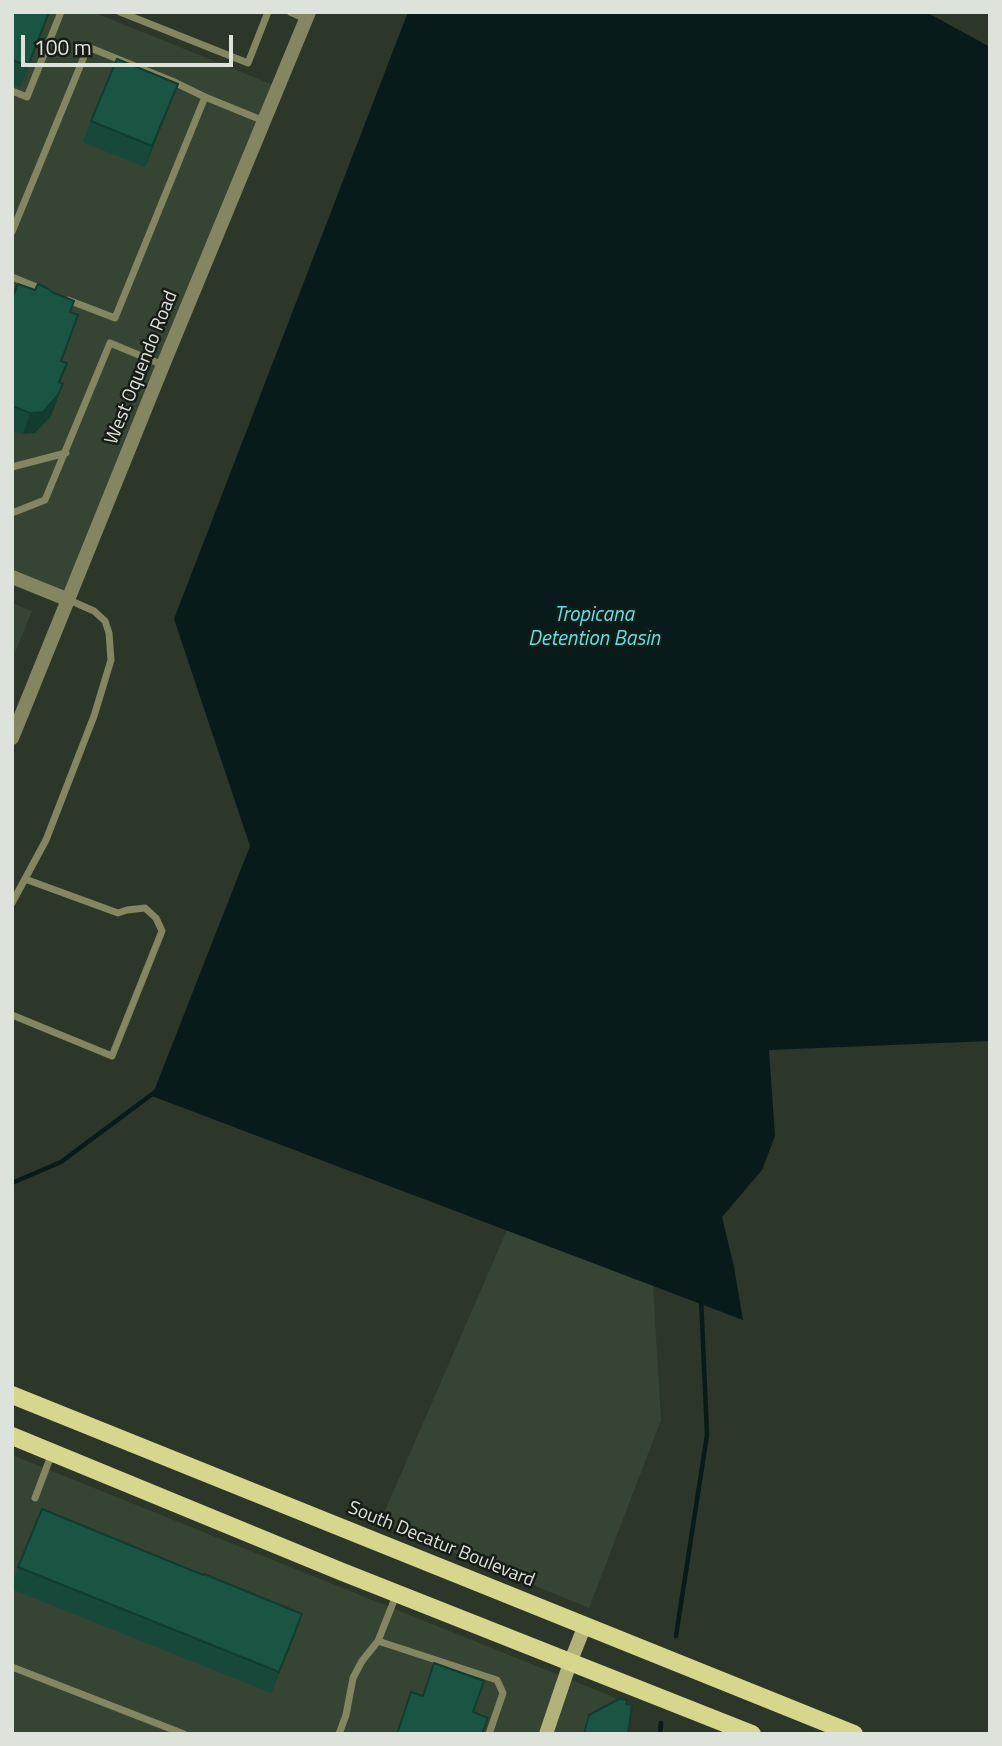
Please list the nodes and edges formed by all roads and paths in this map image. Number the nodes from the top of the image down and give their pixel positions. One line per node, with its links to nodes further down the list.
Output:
1 (61, 12): 6 (lane)
2 (120, 12): 3 (lane)
3 (268, 12)
4 (290, 12): 5 (lane)
5 (307, 15): 8 (street, West Oquendo Road)
6 (12, 91)
7 (205, 97): 8 (lane); 9 (lane); 12 (lane)
8 (264, 121): 13 (street, West Oquendo Road)
9 (12, 232)
10 (12, 277): 11 (lane)
11 (51, 293)
12 (64, 298)
13 (163, 365): 14 (lane); 18 (street, West Oquendo Road)
14 (66, 453): 15 (lane); 16 (lane)
15 (12, 467)
16 (12, 513)
17 (12, 577): 18 (street)
18 (69, 600): 19 (street, West Oquendo Road); 20 (lane)
19 (12, 738)
20 (25, 879): 21 (lane); 22 (lane)
21 (12, 903)
22 (12, 1015)
23 (12, 1395): 28 (main road, South Decatur Boulevard)
24 (12, 1436): 25 (main road)
25 (53, 1452): 26 (lane); 27 (main road)
26 (35, 1498)
27 (397, 1593): 29 (lane); 30 (main road)
28 (585, 1625): 30 (street); 37 (main road, South Decatur Boulevard)
29 (378, 1641): 34 (lane); 35 (lane)
30 (570, 1662): 32 (main road); 36 (street)
31 (12, 1667): 33 (lane)
32 (749, 1733)
33 (184, 1734)
34 (339, 1734)
35 (489, 1734)
36 (546, 1734)
37 (854, 1734)

